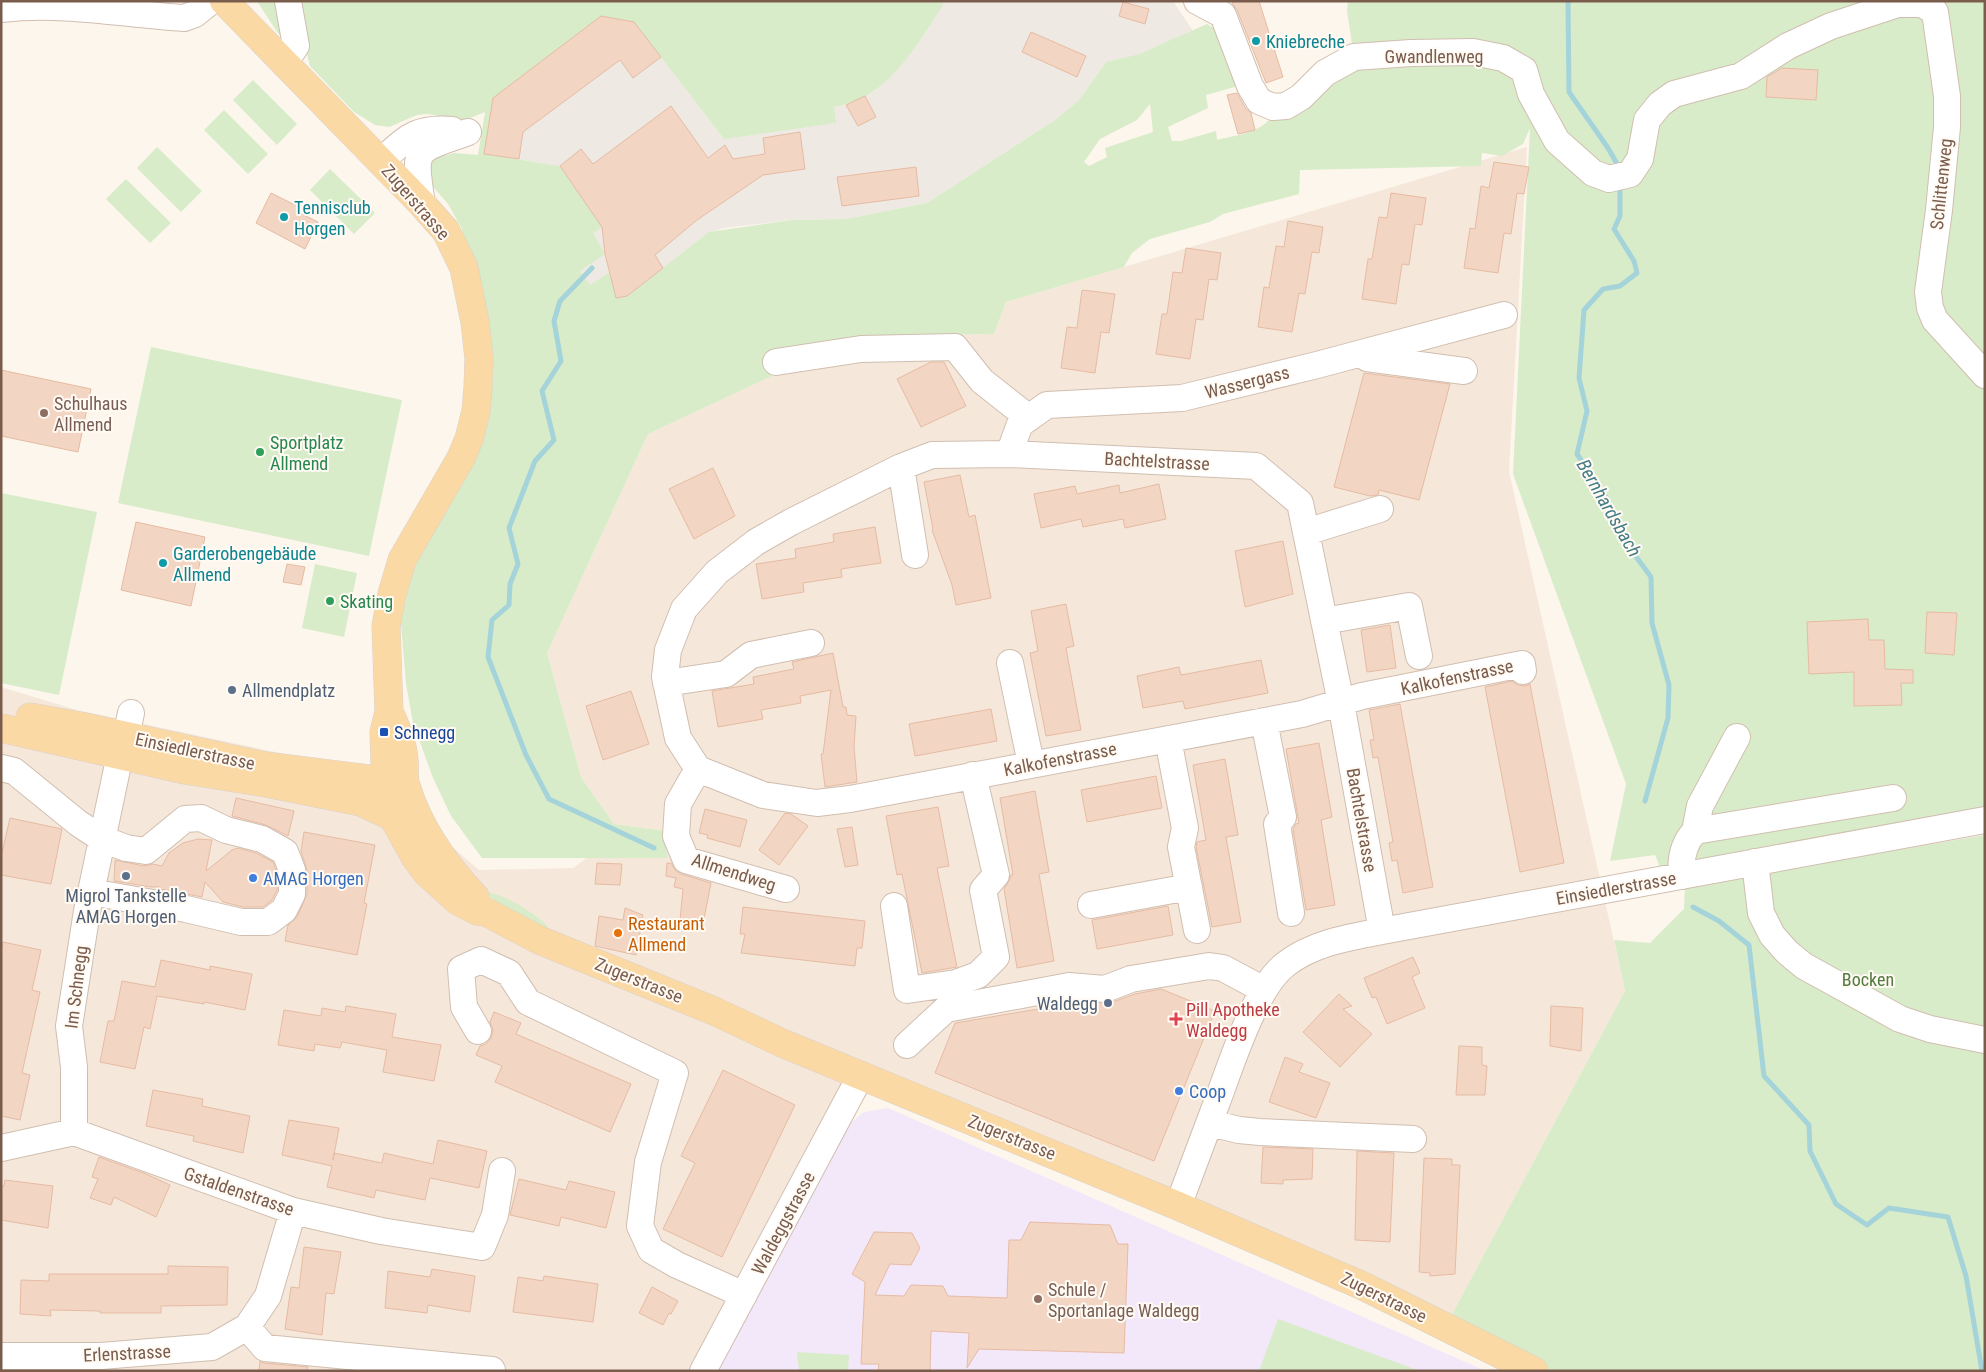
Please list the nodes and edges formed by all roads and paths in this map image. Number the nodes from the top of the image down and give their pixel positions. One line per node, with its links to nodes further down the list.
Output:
1 (211, 1): 6 (street)
2 (224, 1): 8 (main road, Zugerstrasse)
3 (288, 1): 8 (street)
4 (1197, 1): 5 (street, Gwandlenweg)
5 (1898, 4): 15 (street, Schlittenweg)
6 (165, 9): 7 (street)
7 (1, 10)
8 (284, 63): 9 (main road, Zugerstrasse)
9 (380, 161): 10 (main road, Zugerstrasse); 10 (street)
10 (422, 204): 39 (main road, Zugerstrasse)
11 (1504, 315): 12 (street, Wassergass)
12 (1364, 352): 14 (street); 16 (street, Wassergass)
13 (776, 362): 16 (street)
14 (1464, 371)
15 (1985, 375)
16 (1029, 418): 17 (street, Wassergass)
17 (1009, 454): 18 (street, Bachtelstrasse); 20 (street, Bachtelstrasse)
18 (901, 467): 21 (street); 27 (street, Bachtelstrasse)
19 (1380, 508): 20 (street)
20 (1306, 532): 22 (street, Bachtelstrasse)
21 (915, 556)
22 (1324, 621): 24 (street); 28 (street, Bachtelstrasse)
23 (811, 643): 27 (street)
24 (1419, 656)
25 (1010, 663): 35 (street)
26 (1522, 667): 28 (street, Kalkofenstrasse)
27 (665, 680): 37 (street)
28 (1341, 703): 30 (street, Kalkofenstrasse); 56 (street, Bachtelstrasse)
29 (1, 712): 32 (main road, Einsiedlerstrasse)
30 (1264, 721): 34 (street, Kalkofenstrasse); 54 (street)
31 (1, 728): 32 (main road, Einsiedlerstrasse)
32 (125, 734): 39 (main road, Einsiedlerstrasse); 41 (main road, Einsiedlerstrasse); 45 (street, Im Schnegg)
33 (1737, 737): 44 (street)
34 (1168, 738): 35 (street, Kalkofenstrasse); 48 (street)
35 (1031, 764): 38 (street, Kalkofenstrasse)
36 (1, 768): 45 (street)
37 (698, 769): 38 (street, Kalkofenstrasse); 49 (street, Allmendweg)
38 (973, 775): 52 (street)
39 (397, 786): 41 (main road); 42 (main road, Zugerstrasse); 53 (main road, Zugerstrasse)
40 (1893, 798): 44 (street)
41 (360, 802): 42 (main road, Einsiedlerstrasse)
42 (393, 818): 53 (main road, Zugerstrasse)
43 (1985, 820): 46 (street, Einsiedlerstrasse)
44 (1695, 831): 47 (street)
45 (102, 839): 50 (street, Im Schnegg); 50 (street)
46 (1755, 862): 47 (street, Einsiedlerstrasse); 59 (street)
47 (1682, 876): 56 (street, Einsiedlerstrasse)
48 (1189, 887): 51 (street); 55 (street)
49 (786, 888)
50 (91, 892): 63 (street, Im Schnegg)
51 (1092, 905)
52 (894, 906)
53 (486, 912): 61 (main road, Zugerstrasse)
54 (1291, 913)
55 (1197, 930)
56 (1382, 931): 57 (street, Einsiedlerstrasse)
57 (1264, 990): 60 (street); 62 (street, Einsiedlerstrasse)
58 (478, 1031): 69 (street)
59 (1985, 1040)
60 (907, 1045)
61 (861, 1075): 67 (main road, Zugerstrasse); 69 (street, Waldeggstrasse)
62 (1210, 1123): 64 (street); 67 (street, Einsiedlerstrasse)
63 (74, 1132): 65 (street); 68 (street, Gstaldenstrasse)
64 (1413, 1139)
65 (1, 1148)
66 (502, 1171): 68 (street, Gstaldenstrasse)
67 (1178, 1206): 74 (main road, Zugerstrasse)
68 (293, 1211): 70 (street, Erlenstrasse)
69 (744, 1295): 73 (street, Waldeggstrasse)
70 (247, 1327): 71 (street, Erlenstrasse); 72 (street)
71 (1, 1356)
72 (492, 1370)
73 (703, 1371)
74 (1534, 1371)

